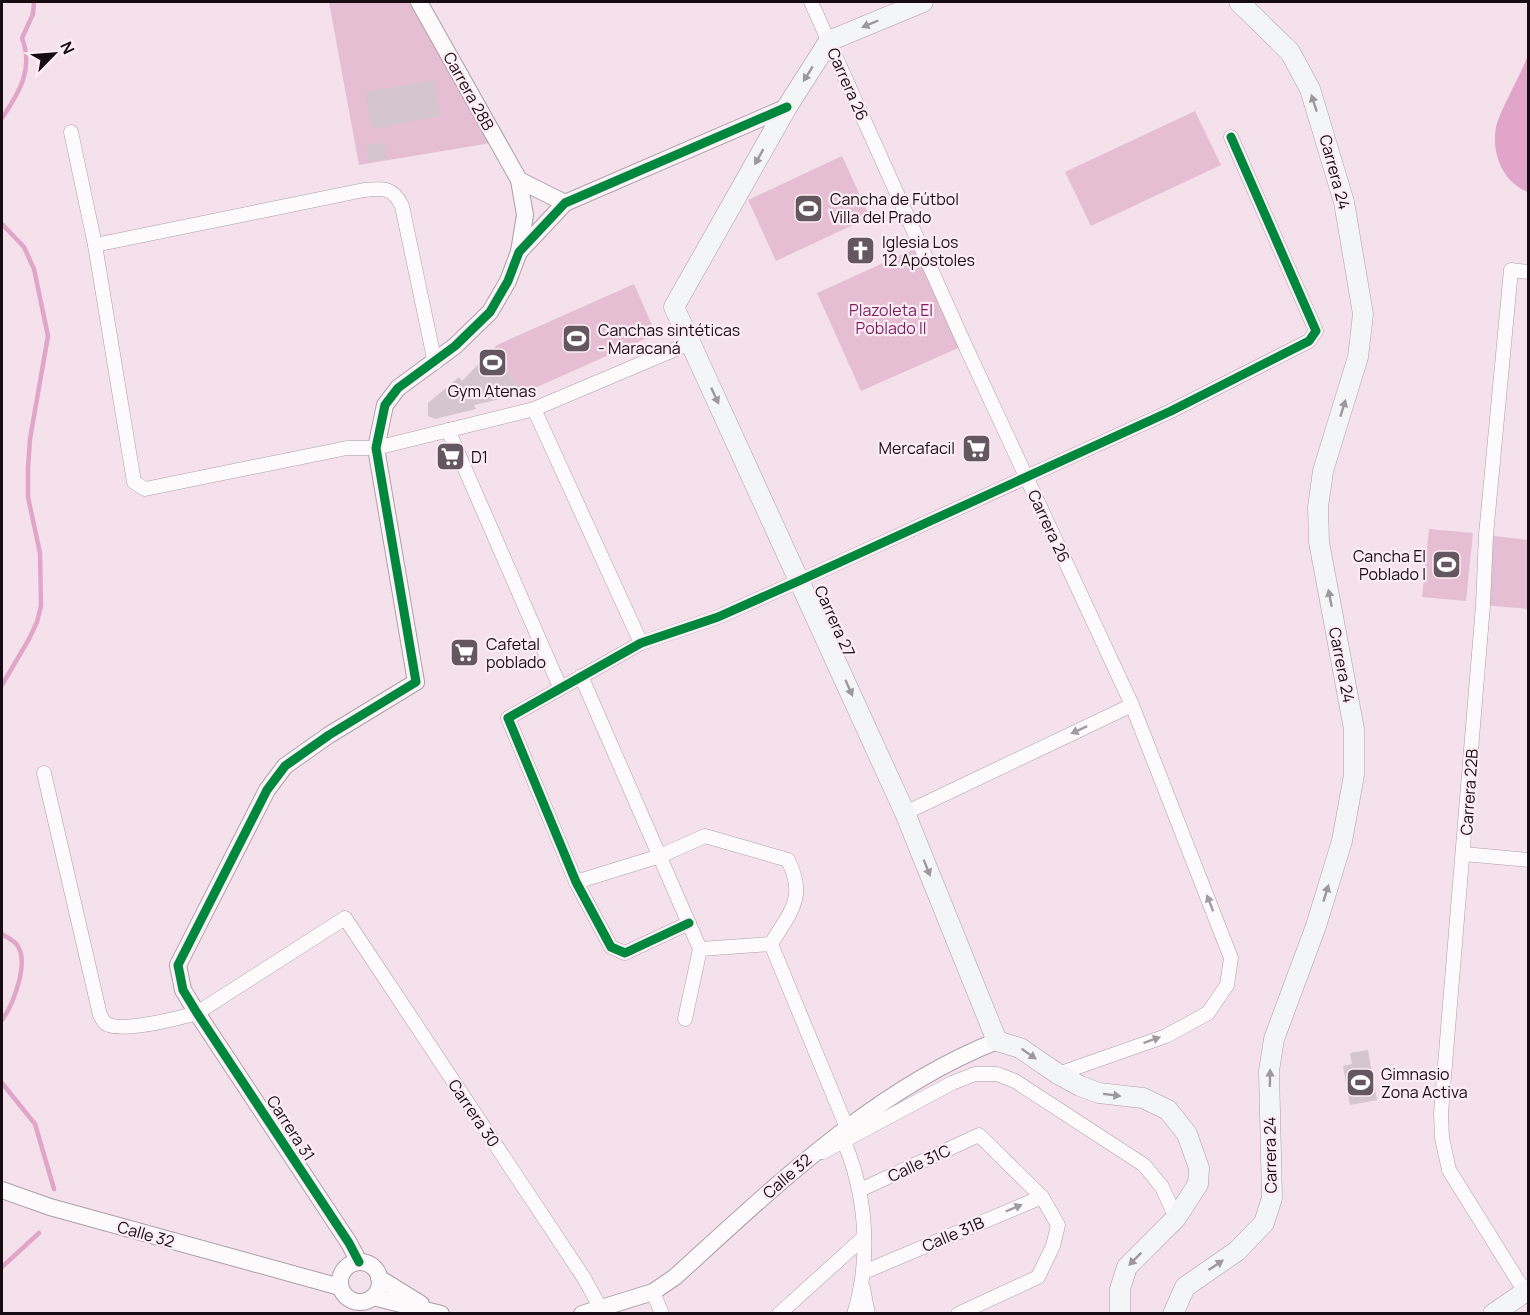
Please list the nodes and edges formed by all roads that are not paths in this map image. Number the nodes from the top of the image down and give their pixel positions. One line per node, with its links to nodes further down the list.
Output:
1 (419, 2): 9 (street, Carrera 28B)
2 (811, 2): 5 (street, Carrera 26)
3 (923, 2): 5 (main road, one-way to 5)
4 (1239, 2): 60 (main road, Carrera 24, one-way to 4)
5 (829, 41): 6 (main road, one-way to 6); 19 (street, Carrera 26)
6 (788, 106): 10 (street); 14 (main road, Carrera 27, one-way to 14)
7 (71, 132): 11 (street)
8 (1231, 137): 19 (street)
9 (519, 180): 10 (street); 12 (street, Carrera 28B)
10 (565, 203): 12 (street)
11 (95, 245): 15 (street); 18 (street)
12 (519, 252): 15 (street)
13 (1528, 272): 27 (street, Carrera 22B)
14 (690, 343): 16 (street); 20 (main road, Carrera 27, one-way to 20)
15 (435, 363): 18 (street)
16 (534, 409): 17 (street); 21 (street)
17 (448, 430): 18 (street); 23 (street)
18 (376, 448): 34 (street, Carrera 31)
19 (1026, 475): 20 (street); 24 (street, Carrera 26)
20 (801, 580): 21 (street); 26 (main road, Carrera 27, one-way to 26)
21 (641, 644): 22 (street)
22 (581, 676): 23 (street); 28 (street)
23 (560, 687): 30 (street)
24 (1132, 705): 26 (street, one-way to 26); 37 (street, Carrera 26, one-way to 24)
25 (44, 773): 34 (street)
26 (905, 813): 36 (main road, Carrera 27, one-way to 36)
27 (1464, 854): 29 (street); 48 (street, Carrera 22B)
28 (660, 856): 30 (street); 31 (street); 32 (street)
29 (1528, 860)
30 (576, 882): 31 (street)
31 (689, 923): 33 (street)
32 (771, 944): 33 (street); 38 (street)
33 (700, 949): 35 (street)
34 (197, 1013): 44 (street, Carrera 31); 51 (street, Carrera 30)
35 (685, 1019)
36 (996, 1041): 37 (main road, one-way to 37); 38 (street, Calle 32)
37 (1058, 1074): 42 (main road, one-way to 42)
38 (844, 1135): 40 (street); 42 (street); 49 (street, Calle 32)
39 (2, 1190): 44 (street, Calle 32)
40 (860, 1190): 41 (street, Calle 31C); 43 (street)
41 (1042, 1197): 45 (street, Calle 31B, one-way to 41); 58 (street)
42 (1176, 1218): 59 (main road, one-way to 59)
43 (863, 1238): 45 (street); 55 (street)
44 (347, 1272): 46 (street); 50 (street)
45 (864, 1272): 47 (street)
46 (379, 1278): 50 (street); 52 (street)
47 (862, 1286): 56 (street); 57 (street)
48 (1527, 1291): 61 (main road)
49 (654, 1292): 51 (street, Calle 32); 54 (street)
50 (364, 1306): 52 (street)
51 (601, 1309): 53 (street, Calle 32)
52 (438, 1313)
53 (582, 1314)
54 (662, 1314)
55 (779, 1314)
56 (854, 1314)
57 (868, 1314)
58 (958, 1314)
59 (1120, 1314)
60 (1173, 1314)
61 (1493, 1314)

